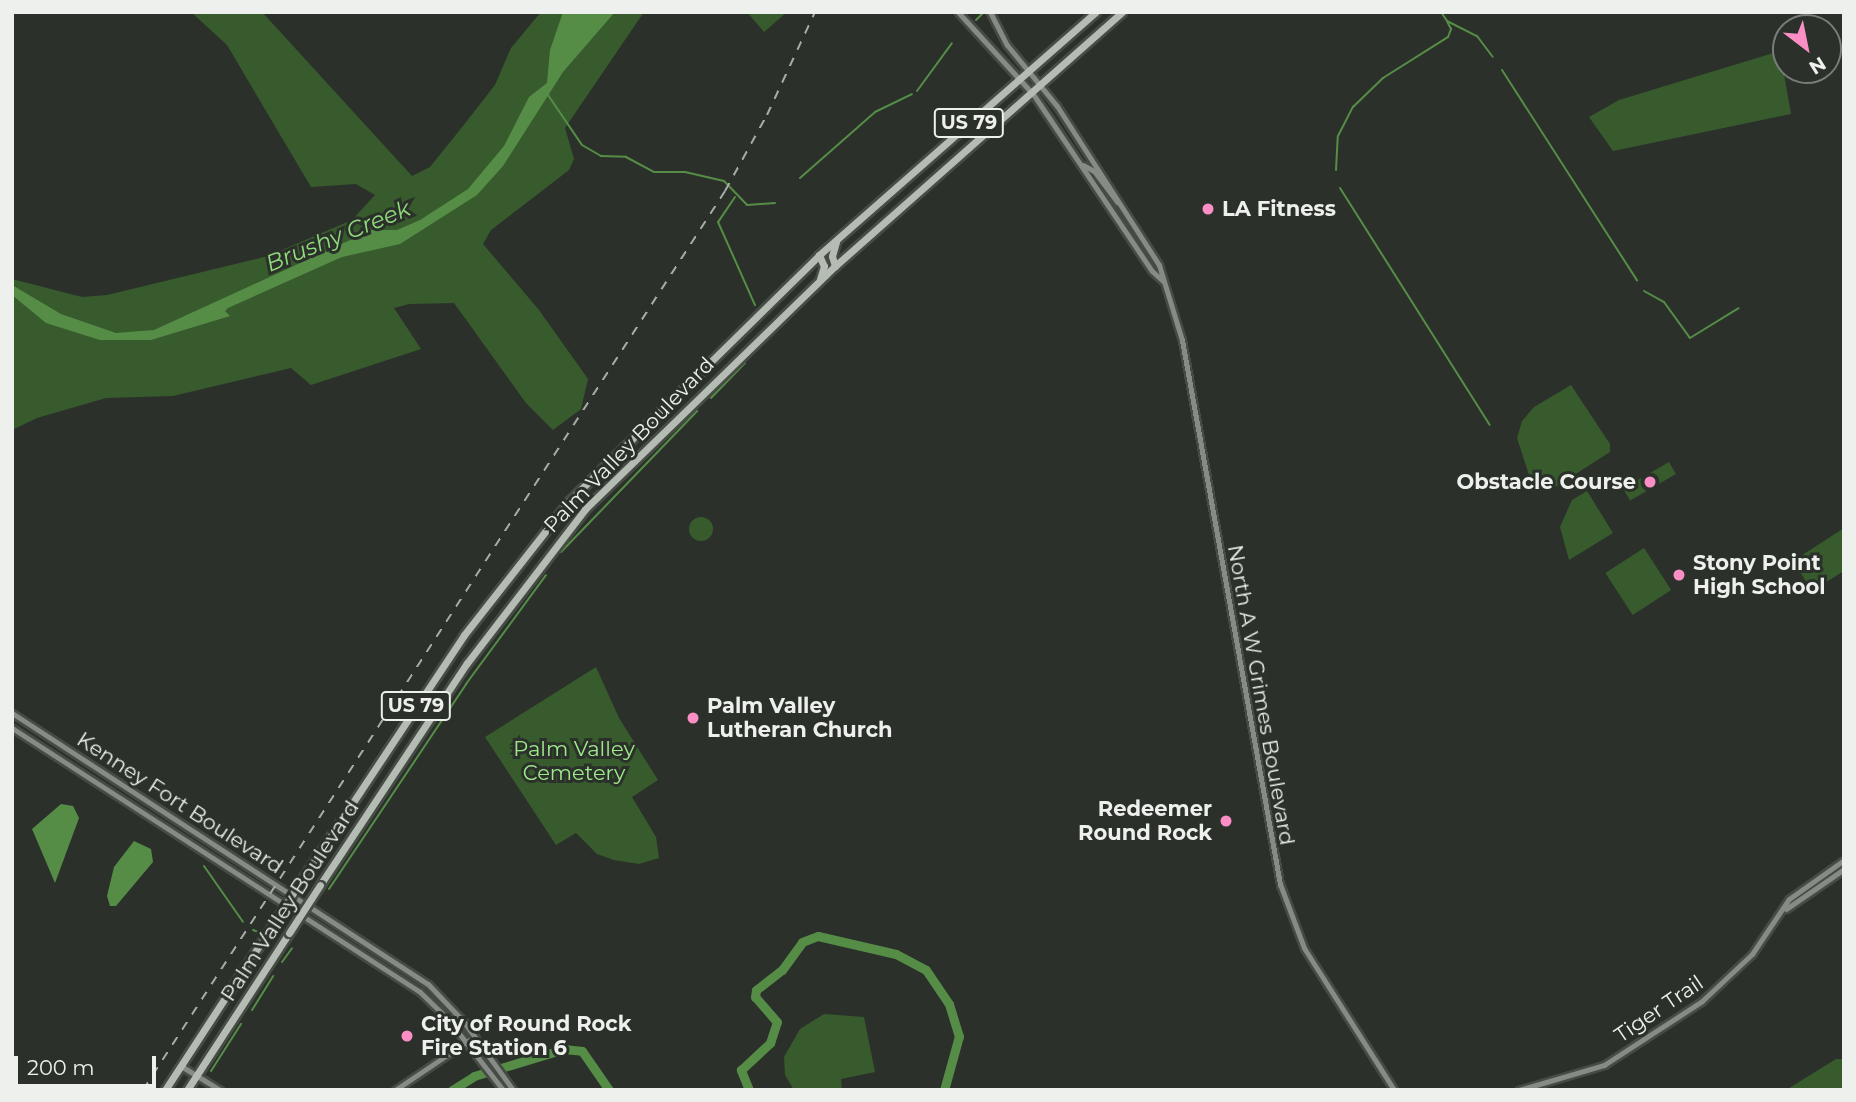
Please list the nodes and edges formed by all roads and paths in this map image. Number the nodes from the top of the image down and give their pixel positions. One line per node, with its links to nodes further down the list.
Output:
1 (958, 12): 6 (main road, North A W Grimes Boulevard)
2 (990, 12): 5 (main road, North A W Grimes Boulevard)
3 (1096, 12): 5 (highway, Palm Valley Boulevard / US 79)
4 (1122, 12): 7 (highway, Palm Valley Boulevard / US 79)
5 (1029, 71): 6 (highway, Palm Valley Boulevard / US 79); 7 (main road, North A W Grimes Boulevard)
6 (1020, 79): 8 (main road, North A W Grimes Boulevard); 11 (highway, Palm Valley Boulevard / US 79)
7 (1041, 87): 8 (highway, Palm Valley Boulevard / US 79); 10 (main road, North A W Grimes Boulevard)
8 (1033, 94): 9 (main road, North A W Grimes Boulevard); 13 (highway, Palm Valley Boulevard / US 79)
9 (1083, 165): 10 (main road); 14 (main road, North A W Grimes Boulevard)
10 (1125, 209): 14 (main road, North A W Grimes Boulevard)
11 (838, 238): 12 (highway, Palm Valley Boulevard / US 79); 13 (highway)
12 (819, 255): 15 (highway); 23 (highway, Palm Valley Boulevard / US 79, bridge)
13 (835, 266): 15 (highway, Palm Valley Boulevard / US 79)
14 (1163, 281): 31 (main road, North A W Grimes Boulevard)
15 (818, 282): 24 (highway, Palm Valley Boulevard / US 79, bridge)
16 (12, 713): 21 (main road, Kenney Fort Boulevard)
17 (12, 728): 22 (main road, Kenney Fort Boulevard)
18 (1844, 860): 20 (main road, Tiger Trail)
19 (1844, 870): 20 (main road, Tiger Trail)
20 (1786, 908): 32 (main road, Tiger Trail)
21 (474, 1036): 22 (main road); 25 (main road, Kenney Fort Boulevard)
22 (467, 1042): 29 (main road); 30 (main road, Kenney Fort Boulevard)
23 (181, 1066): 24 (main road); 26 (highway, Palm Valley Boulevard / US 79)
24 (196, 1075): 27 (highway, Palm Valley Boulevard / US 79); 28 (main road)
25 (513, 1089)
26 (165, 1090)
27 (187, 1090)
28 (220, 1090)
29 (395, 1090)
30 (503, 1090)
31 (1394, 1090)
32 (1518, 1090)

